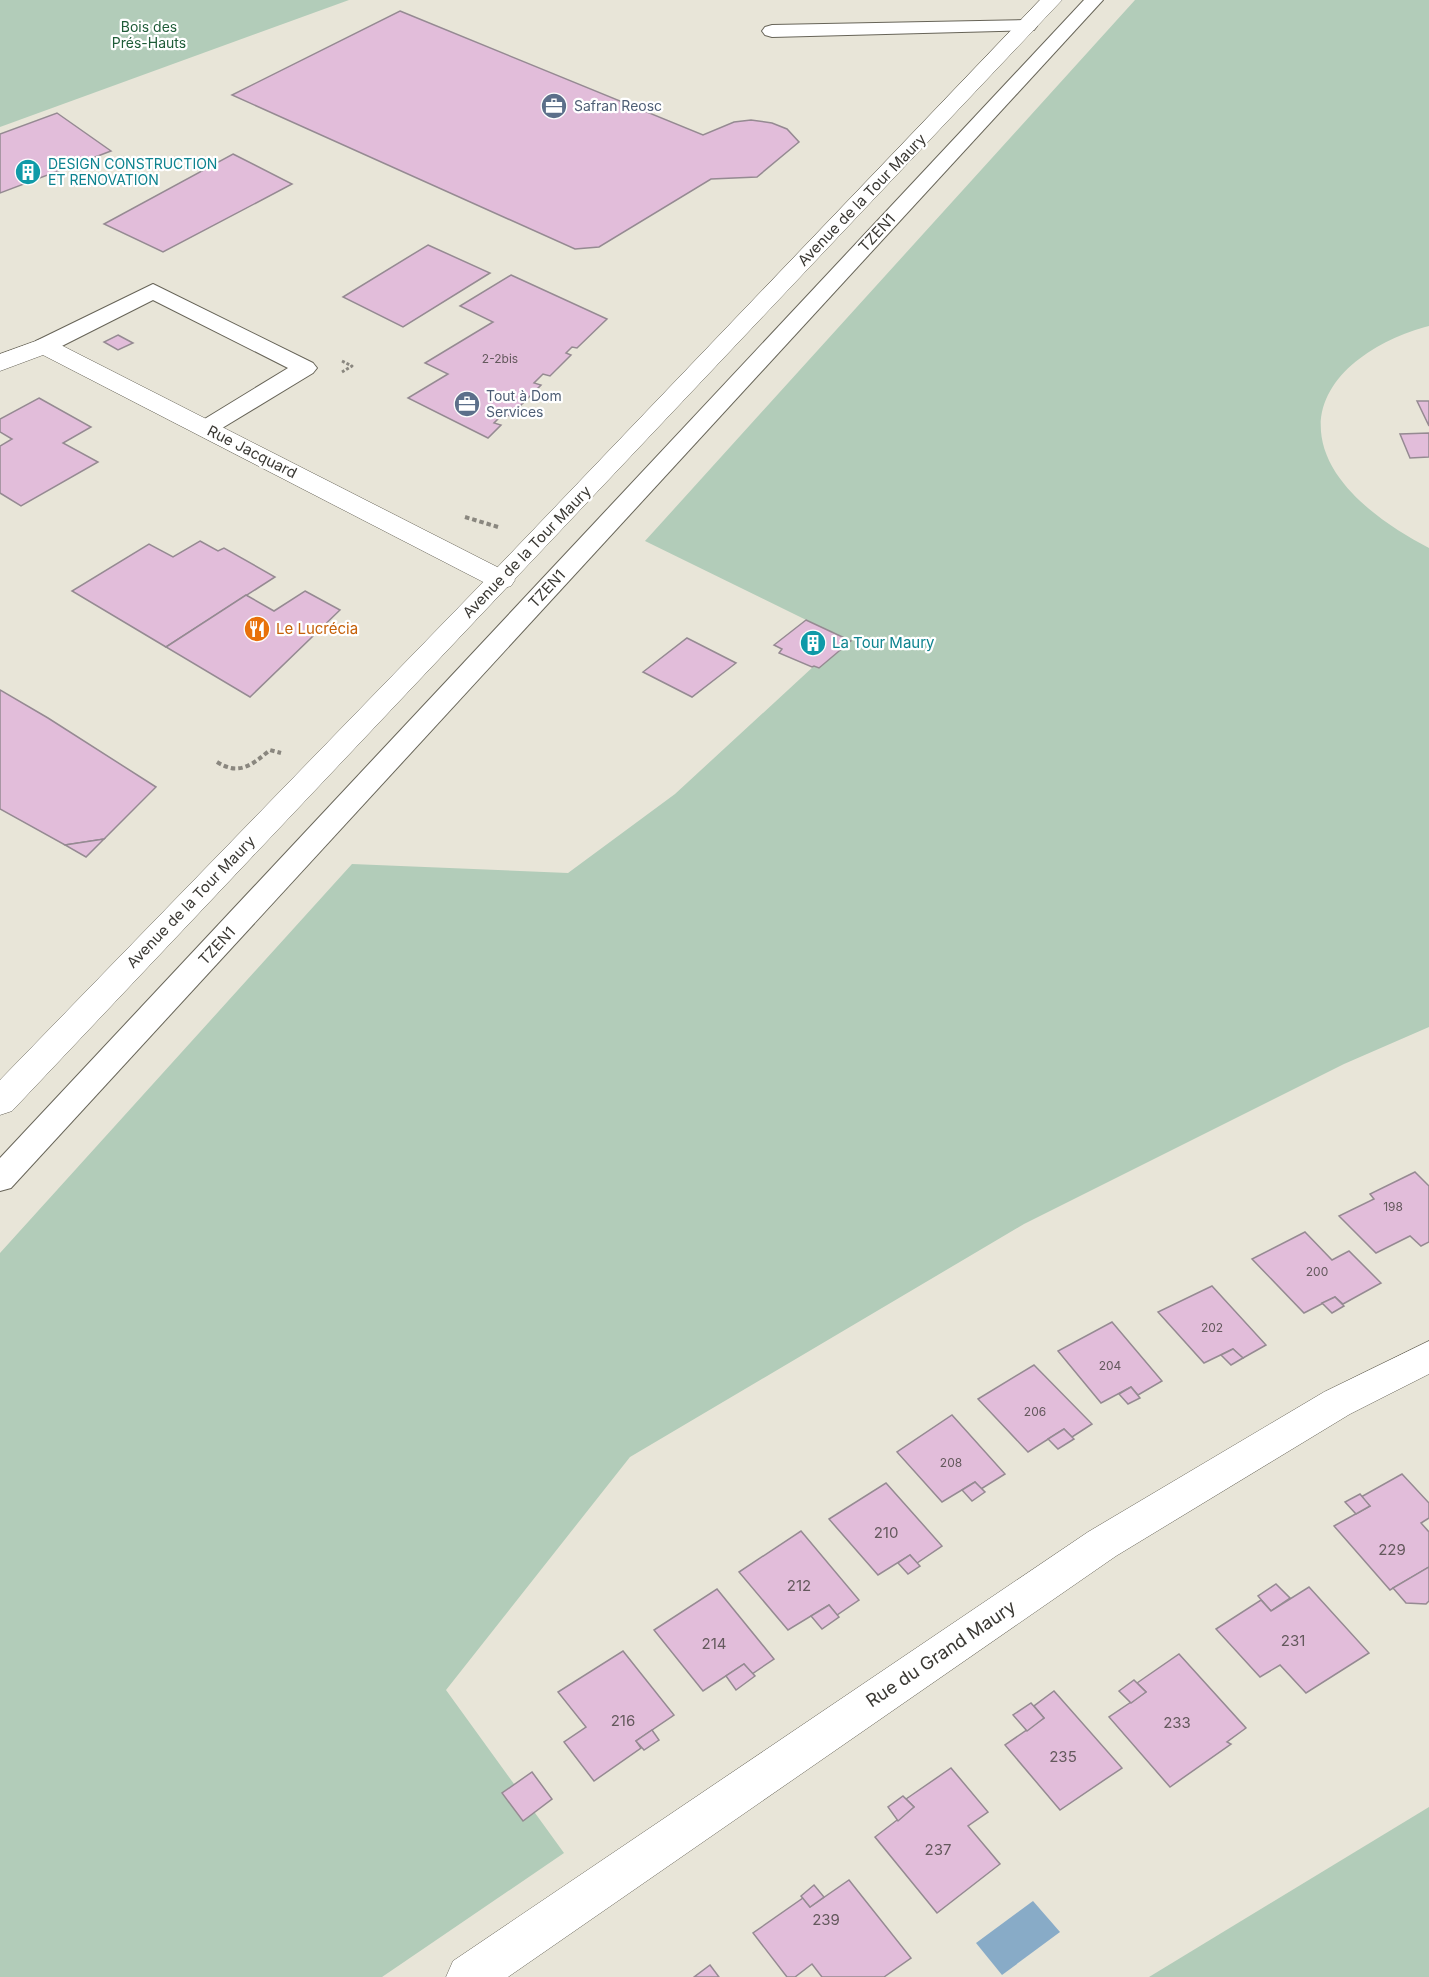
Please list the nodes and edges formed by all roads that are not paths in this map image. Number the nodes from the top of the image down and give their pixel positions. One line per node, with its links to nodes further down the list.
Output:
1 (1052, 0): 3 (street, Avenue de la Tour Maury)
2 (1094, 0): 10 (lane, TZEN1)
3 (1027, 26): 4 (lane); 8 (street, Avenue de la Tour Maury)
4 (772, 31)
5 (44, 346): 6 (street); 7 (street, Rue Jacquard); 7 (lane)
6 (0, 363)
7 (206, 428): 8 (street, Rue Jacquard)
8 (501, 580): 9 (street, Avenue de la Tour Maury)
9 (0, 1102)
10 (0, 1179)
11 (1429, 1356): 12 (street, Rue du Grand Maury)
12 (469, 1977)

